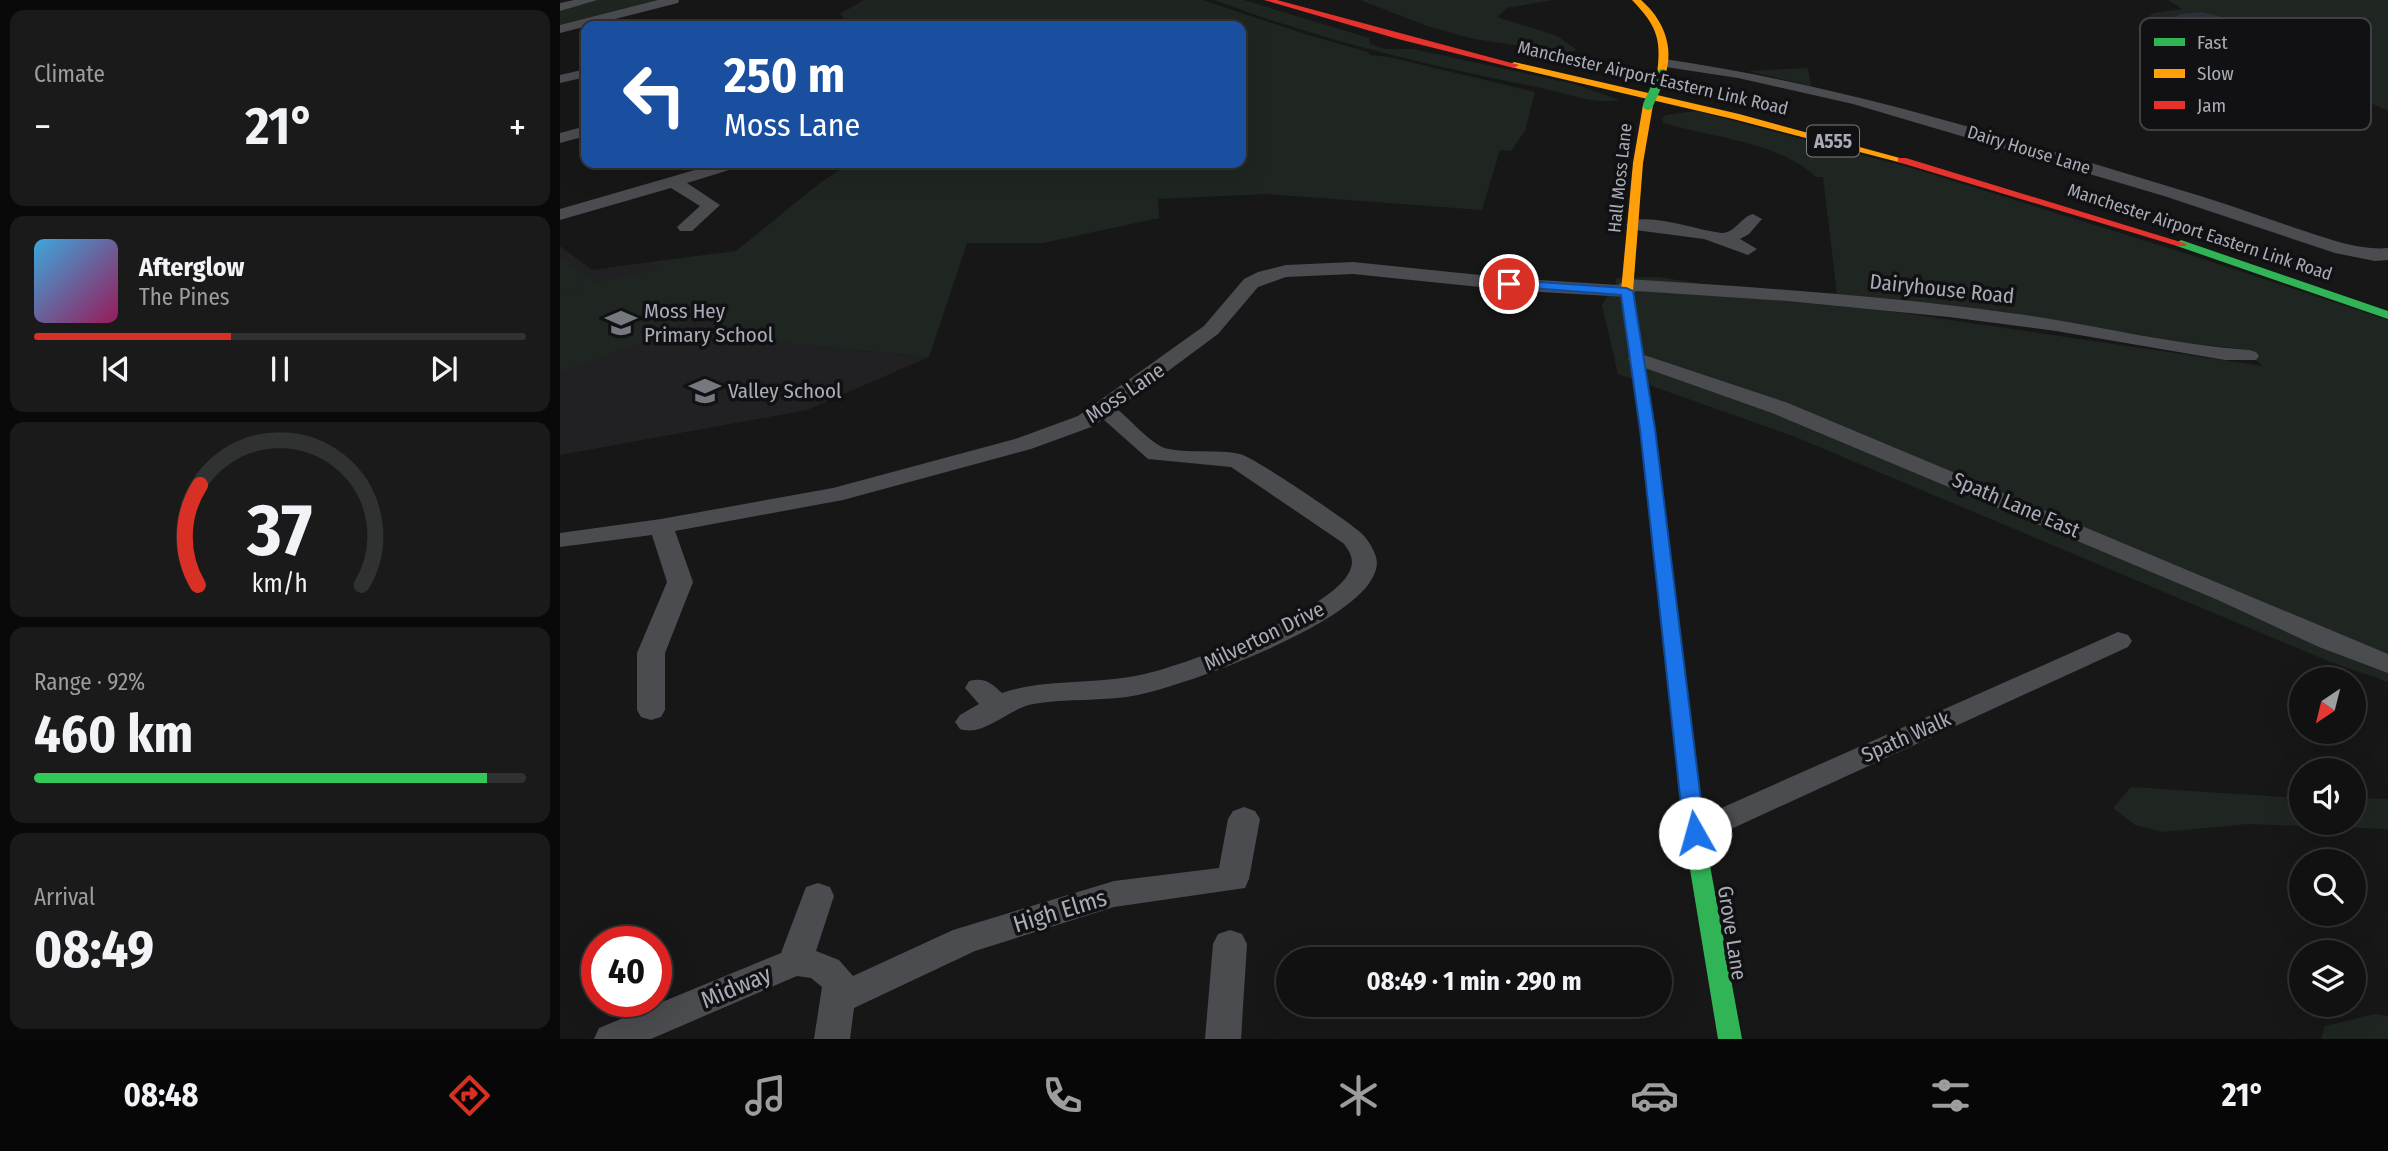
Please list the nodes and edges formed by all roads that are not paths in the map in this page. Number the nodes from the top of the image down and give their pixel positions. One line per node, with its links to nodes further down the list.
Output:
1 (591, 0): 6 (street)
2 (673, 0): 7 (street)
3 (1268, 0): 26 (main road, Manchester Airport Eastern Link Road / A555)
4 (1306, 0): 25 (main road, Manchester Airport Eastern Link Road / A555)
5 (1636, 0): 10 (main road, Hall Moss Lane)
6 (560, 7)
7 (591, 21)
8 (581, 24): 9 (street)
9 (560, 29)
10 (1663, 69): 19 (main road, Hall Moss Lane, bridge); 23 (street, Dairy House Lane)
11 (581, 74): 12 (street)
12 (560, 79)
13 (581, 132): 14 (street)
14 (562, 135)
15 (720, 168): 16 (street)
16 (674, 182): 17 (street); 20 (street)
17 (560, 215)
18 (1753, 219): 21 (street)
19 (1634, 225): 21 (street); 24 (main road, Hall Moss Lane)
20 (686, 227)
21 (1727, 239): 22 (street)
22 (1748, 249)
23 (2388, 254)
24 (1627, 288): 27 (street, Dairyhouse Road); 28 (main road, Grove Lane); 29 (street, Moss Lane)
25 (2388, 299)
26 (2388, 314)
27 (2249, 356)
28 (1639, 359): 33 (street, Spath Lane East); 37 (main road, Grove Lane)
29 (1104, 410): 30 (street, Moss Lane); 35 (street, Milverton Drive)
30 (661, 526): 31 (street, Moss Lane); 34 (street)
31 (560, 540)
32 (2118, 641): 37 (street, Spath Walk)
33 (2388, 664)
34 (651, 710)
35 (971, 722)
36 (1244, 819): 41 (street, High Elms)
37 (1695, 833): 45 (main road, Grove Lane)
38 (818, 896): 40 (street, Midway)
39 (1230, 944): 44 (street)
40 (795, 962): 41 (street); 42 (street, Midway)
41 (840, 998): 43 (street)
42 (612, 1039)
43 (832, 1039)
44 (1223, 1039)
45 (1730, 1039)

